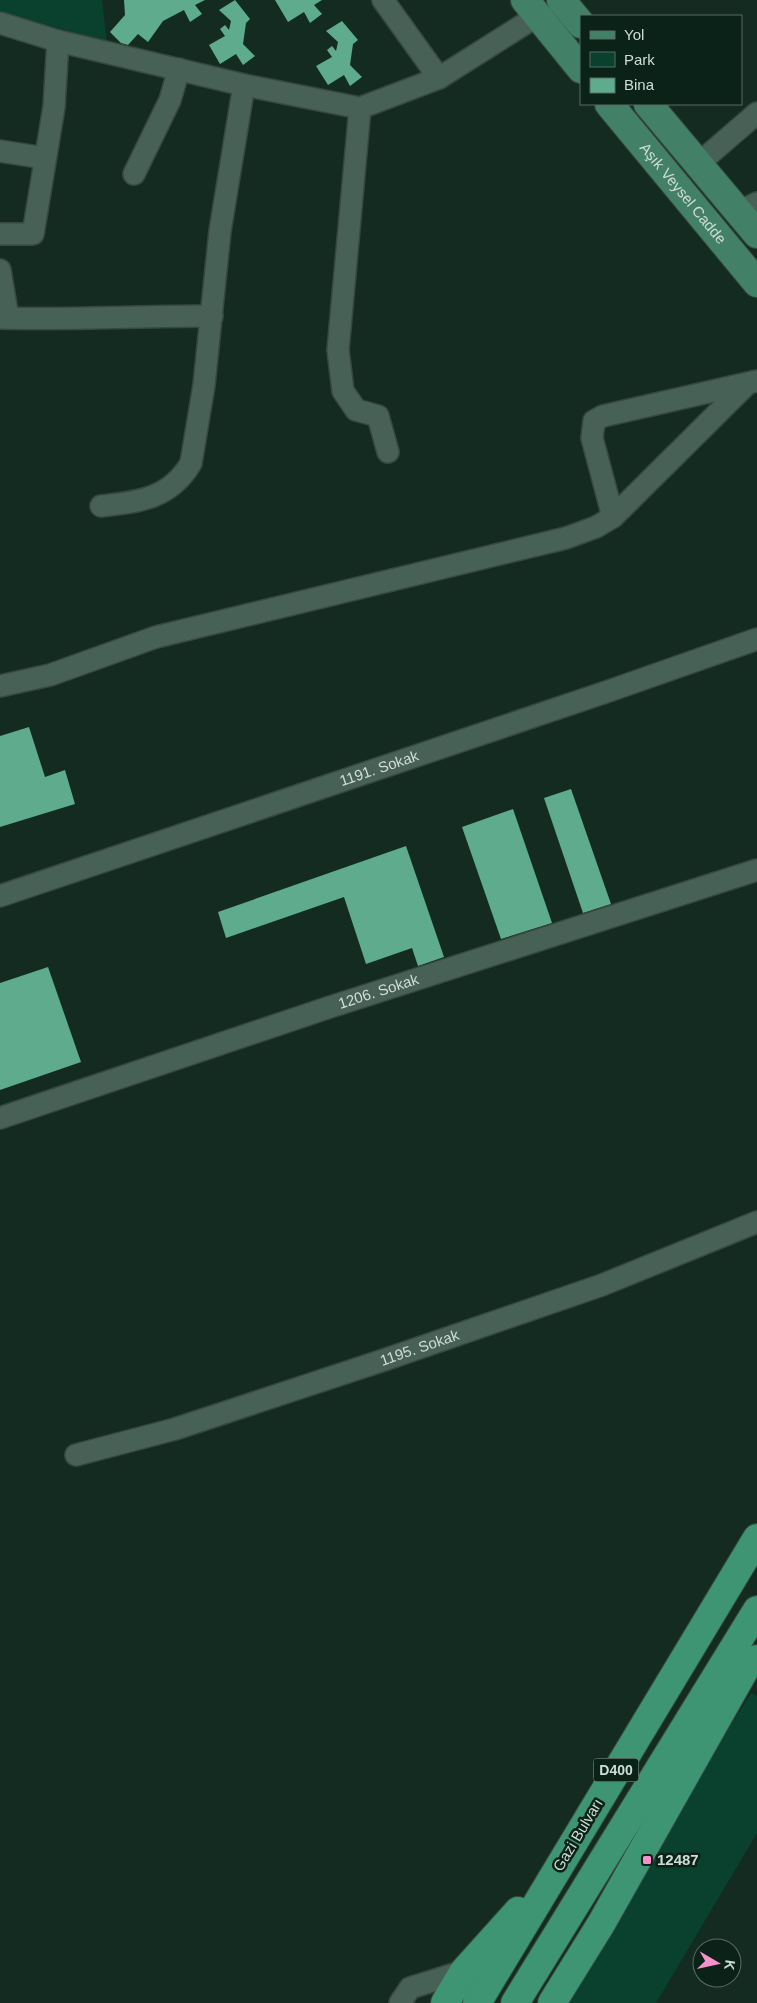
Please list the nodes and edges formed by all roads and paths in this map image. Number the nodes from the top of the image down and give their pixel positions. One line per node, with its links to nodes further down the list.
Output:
1 (383, 0): 9 (street)
2 (562, 0): 5 (main road)
3 (531, 8): 7 (main road); 9 (street)
4 (0, 23): 6 (street)
5 (580, 23)
6 (58, 40): 8 (street); 16 (street)
7 (580, 68)
8 (179, 70): 10 (street); 18 (street)
9 (439, 78): 13 (street)
10 (244, 85): 13 (street); 24 (street)
11 (610, 105): 23 (main road, Aşık Veysel Cadde)
12 (649, 105): 17 (main road, Aşık Veysel Cadde)
13 (360, 108): 27 (street)
14 (757, 114): 17 (street)
15 (0, 151): 16 (street)
16 (45, 158): 20 (street)
17 (698, 164): 19 (main road, Aşık Veysel Cadde)
18 (134, 174)
19 (748, 208): 21 (main road, Aşık Veysel Cadde)
20 (0, 234)
21 (757, 234)
22 (0, 270): 25 (street)
23 (757, 283)
24 (212, 316): 25 (street); 28 (street)
25 (4, 318)
26 (752, 382): 29 (street); 29 (street)
27 (388, 452)
28 (101, 506)
29 (613, 517): 31 (street)
30 (757, 640): 33 (street, 1191. Sokak)
31 (0, 686)
32 (757, 870): 34 (street, 1206. Sokak)
33 (0, 896)
34 (0, 1118)
35 (757, 1222): 36 (street, 1195. Sokak)
36 (76, 1455)
37 (757, 1538): 40 (highway, Gazi Bulvarı / D400)
38 (757, 1610): 45 (highway, D400)
39 (757, 1659): 46 (highway)
40 (560, 1864): 41 (highway); 44 (highway, Gazi Bulvarı / D400)
41 (464, 1971): 42 (street); 43 (highway)
42 (400, 2003)
43 (445, 2003)
44 (476, 2003)
45 (515, 2003)
46 (552, 2003)

